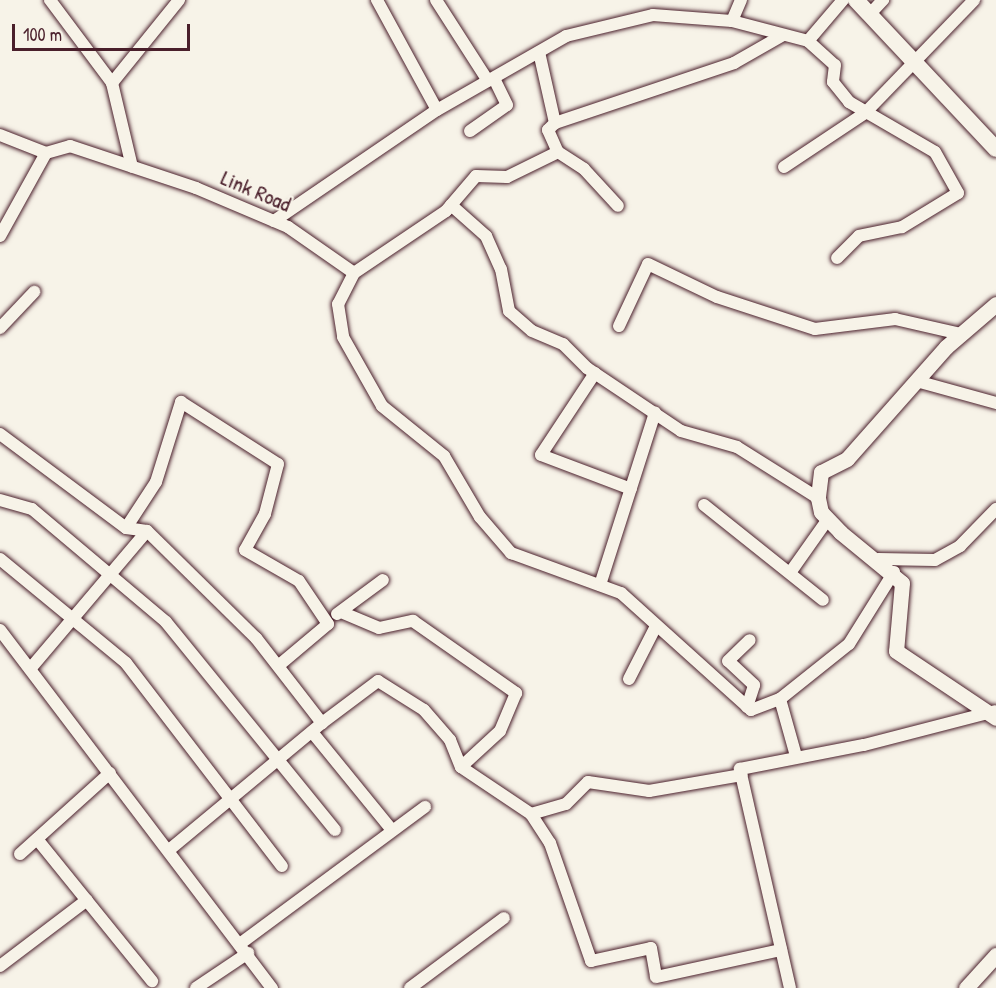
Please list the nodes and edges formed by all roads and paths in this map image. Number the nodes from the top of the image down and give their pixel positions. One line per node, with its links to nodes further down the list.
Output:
1 (50, 0): 17 (street)
2 (377, 0): 18 (street)
3 (436, 0): 16 (street)
4 (741, 0): 11 (street)
5 (843, 0): 13 (street)
6 (856, 0): 10 (main road)
7 (883, 0): 10 (street)
8 (974, 0): 15 (street)
9 (177, 1): 17 (street)
10 (869, 15): 15 (main road)
11 (732, 21): 12 (street); 14 (street)
12 (783, 34): 13 (street); 20 (street)
13 (808, 41): 19 (street)
14 (539, 52): 16 (street); 20 (street)
15 (914, 64): 19 (street); 23 (main road)
16 (491, 79): 18 (street); 21 (street)
17 (112, 83): 26 (street)
18 (437, 110): 30 (street)
19 (865, 113): 27 (street); 32 (street)
20 (555, 123): 24 (street)
21 (470, 131)
22 (0, 135): 25 (street)
23 (996, 149)
24 (558, 152): 28 (street); 29 (street)
25 (46, 153): 26 (street, Link Road); 31 (street)
26 (132, 167): 30 (street, Link Road)
27 (784, 167)
28 (451, 205): 33 (street); 39 (street)
29 (618, 206)
30 (274, 221): 33 (street, Link Road)
31 (0, 236)
32 (837, 258)
33 (354, 273): 58 (street)
34 (34, 292): 37 (street)
35 (996, 304): 38 (street)
36 (619, 326): 38 (street)
37 (0, 328)
38 (961, 334): 40 (street)
39 (595, 373): 42 (street); 44 (street)
40 (920, 382): 41 (street); 45 (street)
41 (996, 403)
42 (655, 413): 44 (street); 45 (street)
43 (0, 433): 50 (street)
44 (631, 489): 58 (street)
45 (818, 498): 49 (street)
46 (0, 500): 56 (street)
47 (704, 505): 54 (street)
48 (996, 509): 53 (street)
49 (828, 519): 53 (street); 54 (street)
50 (126, 528): 51 (street); 62 (street)
51 (147, 531): 56 (street); 66 (street)
52 (0, 559): 61 (street)
53 (878, 559): 55 (street)
54 (792, 570): 59 (street)
55 (894, 572): 69 (street); 71 (street)
56 (109, 576): 61 (street); 75 (street)
57 (383, 580): 60 (street)
58 (600, 585): 63 (street)
59 (824, 600)
60 (340, 612): 62 (street); 76 (street)
61 (72, 619): 67 (street); 79 (street)
62 (327, 622): 66 (street)
63 (656, 626): 68 (street); 70 (street)
64 (0, 630): 67 (street)
65 (750, 640): 70 (street)
66 (278, 666): 72 (street)
67 (30, 669): 77 (street)
68 (629, 679)
69 (780, 699): 70 (street); 74 (street)
70 (747, 707)
71 (994, 714): 74 (street)
72 (322, 723): 73 (street); 76 (street)
73 (312, 732): 75 (street); 83 (street)
74 (796, 756): 78 (street)
75 (279, 759): 79 (street); 82 (street)
76 (461, 767): 81 (street)
77 (110, 774): 84 (street); 85 (street)
78 (742, 775): 81 (street); 91 (street)
79 (230, 799): 85 (street); 87 (street)
80 (425, 807): 83 (street)
81 (531, 814): 95 (street)
82 (335, 830)
83 (392, 830): 90 (street)
84 (37, 839): 86 (street); 88 (street)
85 (169, 850): 90 (street)
86 (20, 854)
87 (282, 866)
88 (87, 900): 93 (street); 94 (street)
89 (504, 918): 98 (street)
90 (244, 948): 96 (street); 97 (street)
91 (781, 950): 95 (street); 99 (street)
92 (996, 955): 100 (street)
93 (0, 966)
94 (152, 981)
95 (659, 983)
96 (196, 988)
97 (272, 988)
98 (410, 988)
99 (790, 988)
100 (966, 988)

